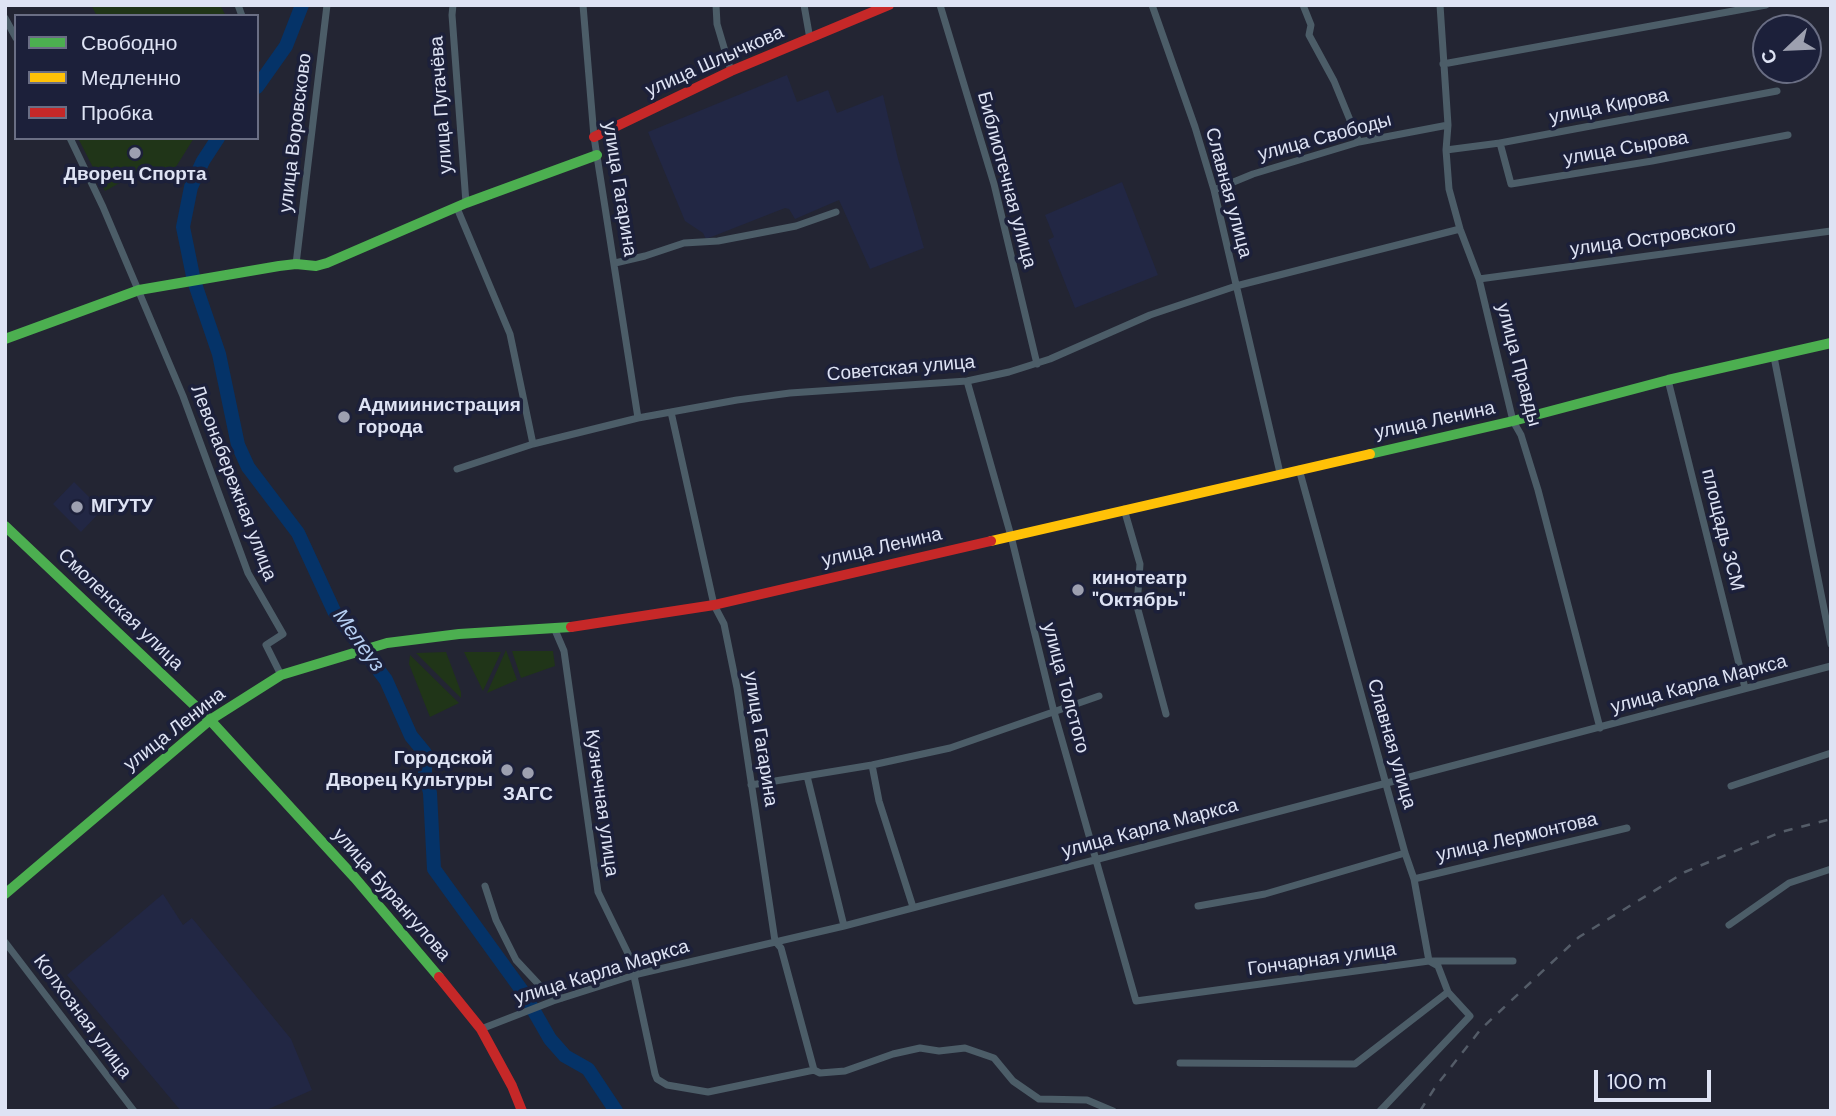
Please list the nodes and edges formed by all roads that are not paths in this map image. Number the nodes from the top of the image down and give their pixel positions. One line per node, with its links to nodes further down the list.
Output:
1 (327, 5): 32 (street, улица Воровсково)
2 (453, 5): 27 (street, улица Пугачёва)
3 (583, 5): 20 (street, улица Гагарина)
4 (716, 5): 16 (street)
5 (804, 5): 14 (street)
6 (889, 5): 14 (main road, улица Шлычкова)
7 (940, 5): 39 (street, Библиотечная улица)
8 (1152, 5): 26 (street, Славная улица)
9 (1303, 5): 22 (street)
10 (1440, 5): 15 (street, улица Правды)
11 (1766, 5): 15 (street)
12 (5, 18): 13 (street)
13 (14, 34)
14 (810, 39): 16 (main road, улица Шлычкова)
15 (1443, 64): 18 (street, улица Правды)
16 (731, 71): 20 (main road, улица Шлычкова)
17 (1777, 91): 23 (street, улица Кирова)
18 (1448, 125): 22 (street, улица Свободы); 24 (street, улица Правды)
19 (1787, 135): 23 (street, улица Сырова)
20 (594, 137): 25 (street, улица Гагарина)
21 (71, 140): 35 (street)
22 (1359, 142): 26 (street, улица Свободы)
23 (1500, 143): 24 (street, улица Кирова)
24 (1446, 150): 29 (street, улица Правды)
25 (597, 155): 27 (main road); 31 (street, улица Гагарина)
26 (1214, 190): 34 (street, Славная улица)
27 (461, 205): 32 (main road); 45 (street, улица Пугачёва)
28 (836, 212): 31 (street)
29 (1460, 229): 33 (street, улица Правды); 34 (street, Советская улица)
30 (1831, 231): 33 (street, улица Островского)
31 (615, 263): 43 (street, улица Гагарина)
32 (296, 264): 35 (main road)
33 (1479, 279): 44 (street, улица Правды)
34 (1236, 286): 39 (street, Советская улица); 48 (street, Славная улица)
35 (139, 290): 36 (main road); 56 (street, Левонабережная улица)
36 (5, 339)
37 (1831, 343): 38 (main road, улица Ленина)
38 (1774, 357): 40 (main road, улица Ленина); 54 (street)
39 (1037, 364): 41 (street, Советская улица)
40 (1668, 380): 44 (main road, улица Ленина); 57 (street, площадь ЗСМ)
41 (967, 381): 42 (street, Советская улица); 51 (street, улица Толстого)
42 (671, 412): 43 (street, Советская улица); 52 (street, улица Гагарина)
43 (638, 418): 45 (street, Советская улица)
44 (1513, 421): 47 (main road, улица Ленина); 62 (street, улица Правды)
45 (533, 444): 46 (street, Советская улица)
46 (457, 469)
47 (1298, 469): 48 (main road, улица Ленина); 67 (street, Славная улица)
48 (1280, 473): 49 (main road, улица Ленина)
49 (1124, 509): 51 (main road, улица Ленина); 60 (street)
50 (5, 526): 61 (main road, Смоленская улица)
51 (1011, 536): 52 (main road, улица Ленина); 59 (street, улица Толстого)
52 (714, 606): 53 (main road, улица Ленина); 66 (street, улица Гагарина)
53 (555, 630): 56 (main road, улица Ленина); 84 (street, Кузнечная улица)
54 (1831, 644)
55 (1831, 666): 57 (street, улица Карла Маркса)
56 (281, 675): 61 (main road, улица Ленина)
57 (1745, 688): 62 (street, улица Карла Маркса)
58 (1098, 696): 59 (street)
59 (1054, 712): 64 (street); 71 (street, улица Толстого)
60 (1166, 714)
61 (210, 720): 75 (main road, улица Ленина); 88 (main road, улица Бурангулова)
62 (1600, 728): 67 (street, улица Карла Маркса)
63 (1831, 753): 68 (street)
64 (872, 765): 65 (street); 77 (street)
65 (807, 776): 66 (street); 79 (street)
66 (751, 785): 80 (street, улица Гагарина)
67 (1387, 785): 70 (street, Славная улица); 71 (street, улица Карла Маркса)
68 (1731, 786)
69 (1627, 828): 73 (street, улица Лермонтова)
70 (1405, 853): 73 (street, Славная улица); 76 (street)
71 (1097, 860): 77 (street, улица Карла Маркса); 87 (street, улица Толстого)
72 (1831, 869): 78 (street)
73 (1414, 878): 82 (street, Славная улица)
74 (485, 886): 86 (street)
75 (5, 894)
76 (1198, 906)
77 (913, 907): 79 (street, улица Карла Маркса)
78 (1730, 925)
79 (844, 926): 80 (street, улица Карла Маркса)
80 (775, 941): 84 (street, улица Карла Маркса); 90 (street, улица Гагарина)
81 (5, 942): 91 (street, Колхозная улица)
82 (1429, 961): 83 (street, Гончарная улица); 85 (street, Славная улица); 87 (street, Гончарная улица)
83 (1513, 961)
84 (636, 975): 86 (street, улица Карла Маркса); 90 (street, Кузнечная улица)
85 (1448, 992): 89 (street); 94 (street, Славная улица)
86 (562, 999): 88 (street, улица Карла Маркса)
87 (1136, 1001)
88 (481, 1029): 92 (main road, улица Бурангулова)
89 (1180, 1063)
90 (814, 1070): 93 (street)
91 (134, 1111)
92 (522, 1111)
93 (1113, 1111)
94 (1380, 1111)

